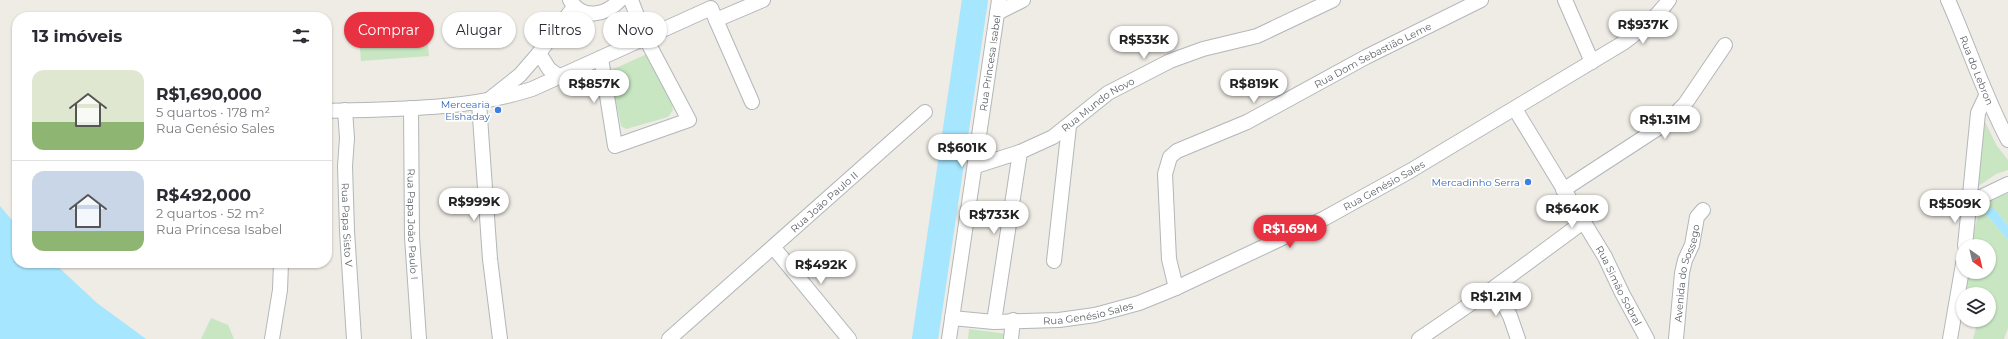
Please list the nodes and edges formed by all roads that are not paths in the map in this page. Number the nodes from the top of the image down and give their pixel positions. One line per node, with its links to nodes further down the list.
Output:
1 (620, 0): 10 (street)
2 (630, 0): 12 (street)
3 (763, 0): 13 (street)
4 (1024, 0): 11 (street)
5 (1333, 0): 30 (street, Rua Mundo Novo)
6 (1481, 0): 45 (street, Rua Dom Sebastião Leme)
7 (1565, 0): 20 (street)
8 (1669, 0): 20 (street, Rua Genésio Sales)
9 (1948, 0): 22 (street, Rua do Lebron)
10 (572, 3): 18 (street)
11 (998, 6): 33 (street, Rua Princesa Isabel)
12 (635, 12)
13 (716, 20): 14 (street); 24 (street)
14 (667, 29)
15 (1725, 46): 35 (street)
16 (625, 48): 19 (street)
17 (651, 48): 19 (street)
18 (540, 53): 21 (street); 23 (street)
19 (601, 58): 21 (street)
20 (1592, 62): 26 (street, Rua Genésio Sales)
21 (560, 77): 23 (street)
22 (1986, 96): 31 (street, Rua do Lebron); 36 (street)
23 (484, 101): 25 (street); 52 (street)
24 (752, 102)
25 (411, 108): 27 (street); 51 (street, Rua Papa João Paulo I)
26 (1515, 109): 35 (street, Rua Simão Sobral); 45 (street, Rua Genésio Sales)
27 (345, 110): 28 (street); 50 (street, Rua Papa Sisto V)
28 (332, 111)
29 (925, 112): 40 (street, Rua João Paulo II)
30 (1069, 126): 32 (street, Rua Mundo Novo); 41 (street)
31 (2008, 140)
32 (1020, 152): 33 (street, Rua Mundo Novo); 48 (street)
33 (976, 166): 46 (street, Rua Princesa Isabel)
34 (2008, 184): 36 (street)
35 (1563, 190): 38 (street, Rua Simão Sobral)
36 (1970, 205): 39 (street)
37 (1703, 210): 60 (street, Avenida do Sossego)
38 (1583, 222): 44 (street); 59 (street, Rua Simão Sobral)
39 (1966, 239)
40 (774, 248): 53 (street, Rua João Paulo II); 54 (street)
41 (1054, 262)
42 (281, 268): 49 (street)
43 (1960, 279): 61 (street)
44 (1494, 287): 57 (street); 58 (street)
45 (1176, 288): 47 (street, Rua Genésio Sales)
46 (952, 318): 48 (street, Rua Genésio Sales); 55 (street, Rua Princesa Isabel)
47 (1012, 320): 48 (street, Rua Genésio Sales); 56 (street)
48 (994, 322)
49 (272, 339)
50 (354, 339)
51 (419, 339)
52 (500, 339)
53 (669, 339)
54 (849, 339)
55 (949, 339)
56 (1011, 339)
57 (1419, 339)
58 (1518, 339)
59 (1647, 339)
60 (1676, 339)
61 (1950, 339)

